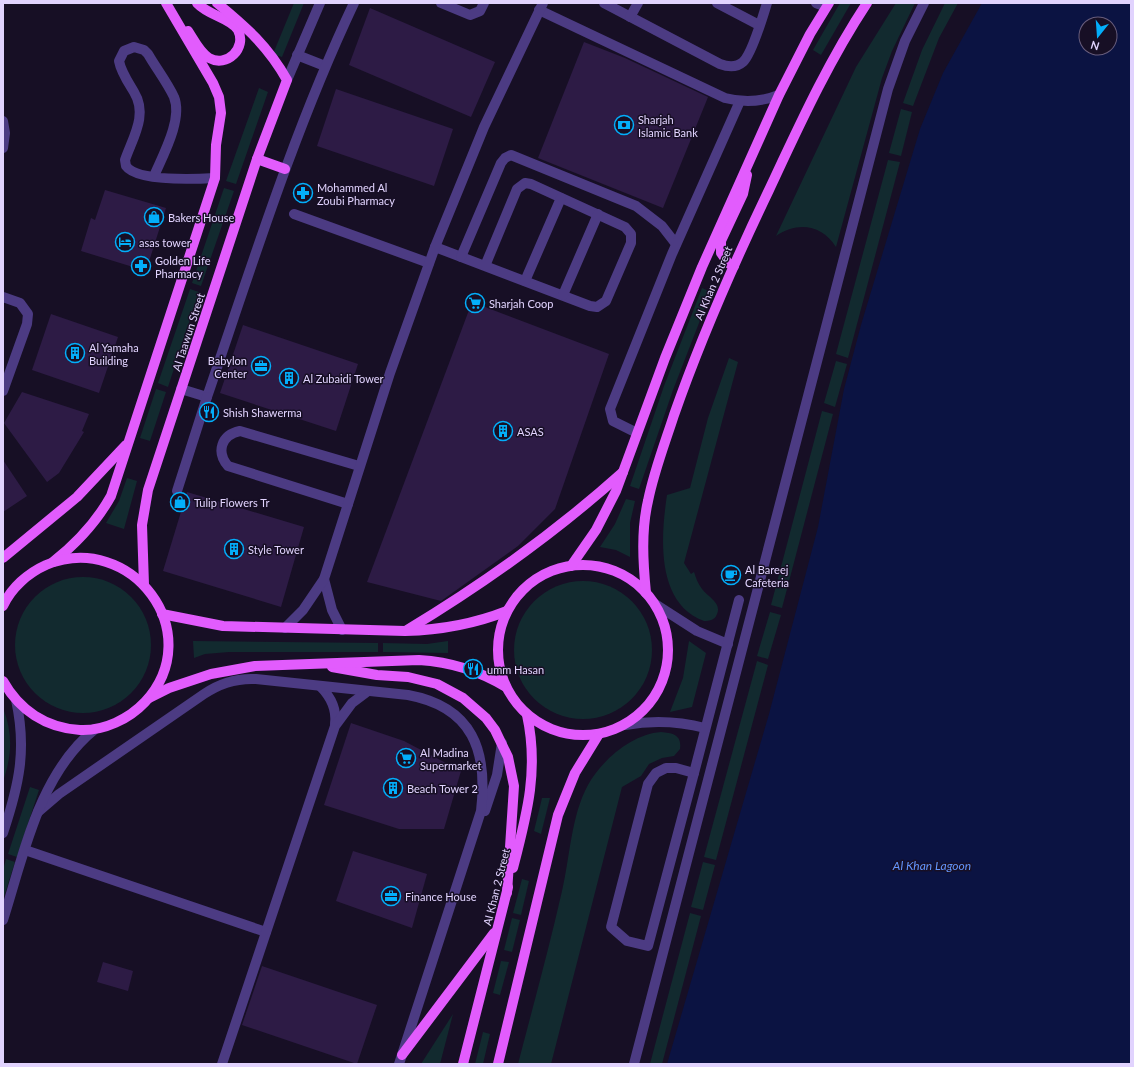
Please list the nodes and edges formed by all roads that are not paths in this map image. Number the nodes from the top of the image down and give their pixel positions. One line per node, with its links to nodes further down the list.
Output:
1 (197, 3): 15 (main road)
2 (216, 3): 21 (main road)
3 (320, 3): 19 (street, Al Taawun Street)
4 (354, 3): 20 (street)
5 (441, 3): 6 (street)
6 (484, 3)
7 (638, 3): 17 (street)
8 (718, 3): 18 (street)
9 (767, 3): 18 (street)
10 (816, 3): 14 (street)
11 (867, 3): 39 (main road, Al Khan 2 Street)
12 (924, 3): 97 (street)
13 (607, 4): 17 (street)
14 (828, 5): 22 (main road, Al Khan 2 Street)
15 (168, 6): 30 (main road, Al Taawun Street)
16 (541, 6): 23 (street); 35 (street)
17 (630, 17): 18 (street)
18 (759, 25)
19 (297, 55): 20 (street); 21 (street, Al Taawun Street)
20 (325, 66): 28 (street)
21 (287, 80): 26 (main road, Al Taawun Street)
22 (779, 95): 23 (street); 27 (main road, Al Khan 2 Street)
23 (740, 102): 34 (street)
24 (3, 120): 25 (street)
25 (3, 148)
26 (257, 159): 28 (main road); 43 (main road, Al Taawun Street)
27 (747, 165): 39 (main road); 46 (main road, Al Khan 2 Street)
28 (285, 169): 45 (street)
29 (154, 176): 29 (street); 30 (street)
30 (215, 178): 47 (main road, Al Taawun Street)
31 (561, 198): 33 (street); 38 (street); 40 (street)
32 (294, 214): 37 (street)
33 (598, 214): 41 (street); 41 (street)
34 (676, 244): 36 (street); 46 (street)
35 (434, 247): 36 (street); 37 (street)
36 (461, 257): 38 (street)
37 (429, 262): 48 (street)
38 (485, 266): 40 (street)
39 (734, 266): 57 (main road, Al Khan 2 Street)
40 (525, 281): 41 (street)
41 (563, 296)
42 (3, 297): 44 (street)
43 (181, 389): 45 (street); 56 (main road, Al Taawun Street)
44 (3, 391)
45 (207, 397): 50 (street)
46 (637, 432): 49 (main road, Al Khan 2 Street)
47 (129, 442): 52 (main road); 53 (main road, Al Taawun Street)
48 (359, 466): 51 (street); 51 (street)
49 (624, 471): 54 (main road, Al Khan 2 Street); 66 (main road)
50 (177, 492)
51 (348, 504): 55 (street)
52 (3, 558)
53 (53, 562): 56 (main road); 58 (main road)
54 (571, 566): 57 (main road); 62 (main road)
55 (324, 579): 64 (street); 65 (street)
56 (144, 585): 63 (main road)
57 (646, 593): 60 (main road)
58 (7, 594): 61 (main road)
59 (739, 600): 67 (street)
60 (655, 604): 67 (street); 76 (main road)
61 (3, 606)
62 (507, 610): 66 (main road); 71 (main road)
63 (162, 614): 64 (main road); 73 (main road)
64 (285, 628): 65 (main road)
65 (342, 630): 66 (main road)
66 (405, 632)
67 (728, 644): 78 (street)
68 (317, 663): 71 (main road); 73 (main road); 81 (main road)
69 (3, 680): 74 (main road)
70 (320, 686): 72 (street); 77 (street); 85 (street)
71 (506, 687): 75 (main road)
72 (368, 691): 77 (street); 86 (street)
73 (148, 698): 79 (main road)
74 (16, 700): 79 (main road); 83 (street)
75 (527, 714): 80 (main road); 89 (main road, Al Khan 2 Street)
76 (625, 725): 78 (street); 80 (main road)
77 (335, 726): 92 (street)
78 (705, 728): 82 (street)
79 (95, 729): 85 (street)
80 (599, 734): 96 (main road)
81 (502, 743): 86 (street); 89 (main road)
82 (694, 773): 82 (street)
83 (14, 800): 84 (street); 87 (street)
84 (3, 807)
85 (38, 812): 88 (street)
86 (477, 826): 93 (street)
87 (3, 832)
88 (25, 850): 90 (street); 92 (street)
89 (507, 892): 91 (main road, Al Khan 2 Street)
90 (3, 920)
91 (498, 928): 93 (main road); 95 (main road, Al Khan 2 Street)
92 (266, 932): 94 (street)
93 (401, 1059)
94 (222, 1064)
95 (463, 1064)
96 (498, 1064)
97 (634, 1064)

